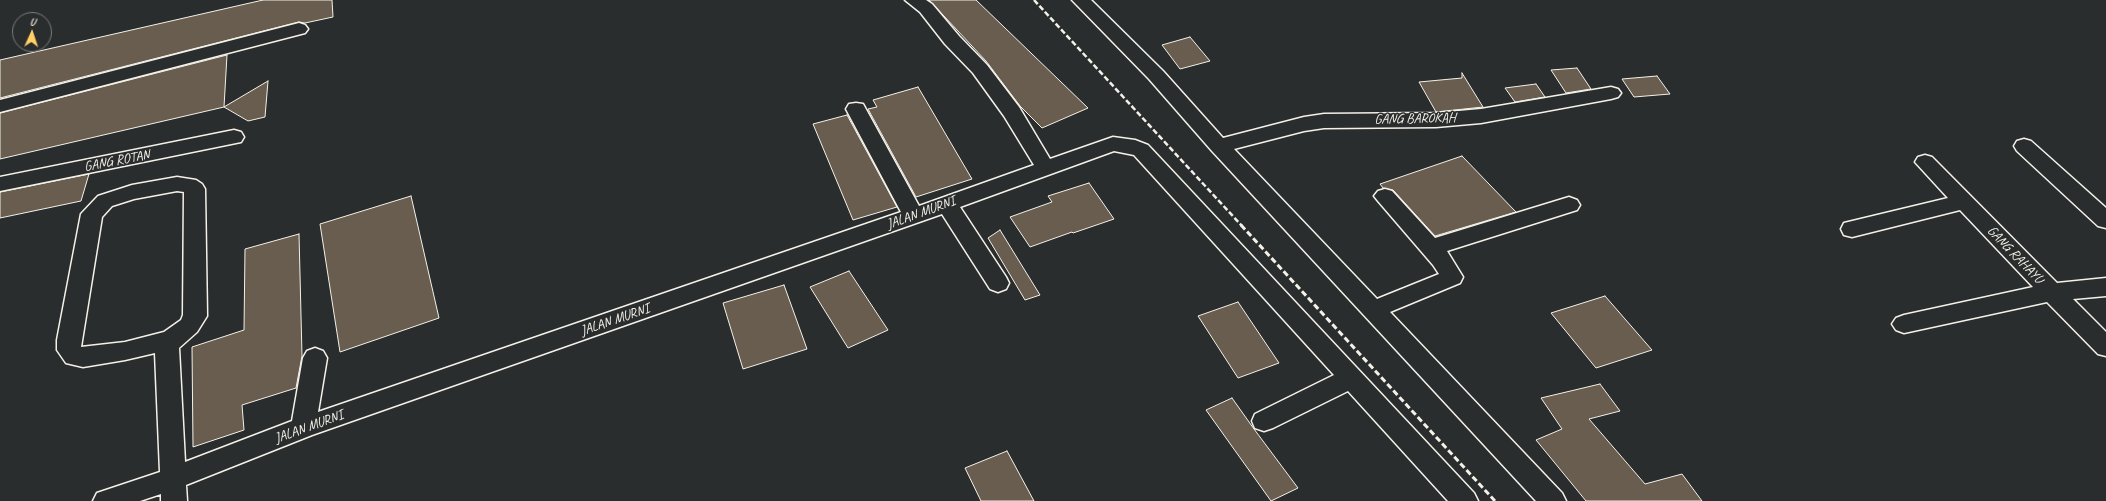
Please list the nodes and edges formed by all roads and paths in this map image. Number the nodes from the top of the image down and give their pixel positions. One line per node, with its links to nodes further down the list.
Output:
1 (914, 0): 11 (street)
2 (1081, 0): 8 (street)
3 (299, 29): 5 (street)
4 (1611, 93): 8 (street, GANG BAROKAH)
5 (0, 106)
6 (856, 109): 17 (street)
7 (234, 137): 12 (street, GANG ROTAN)
8 (1219, 146): 24 (street)
9 (2024, 146): 18 (street)
10 (1925, 162): 14 (street, GANG RAHAYU)
11 (1045, 167): 15 (street, JALAN MURNI); 29 (street, JALAN MURNI)
12 (0, 184)
13 (1385, 196): 20 (street)
14 (1963, 202): 19 (street); 23 (street, GANG RAHAYU)
15 (947, 204): 17 (street, JALAN MURNI); 21 (street)
16 (1569, 205): 20 (street)
17 (914, 216): 31 (street, JALAN MURNI)
18 (2106, 220)
19 (1852, 229)
20 (1430, 248): 24 (street)
21 (998, 283)
22 (2106, 287): 23 (street)
23 (2051, 292): 25 (street); 27 (street, GANG RAHAYU)
24 (1374, 309): 35 (street)
25 (1904, 324)
26 (171, 340): 26 (street); 32 (street)
27 (2106, 347)
28 (315, 358): 31 (street)
29 (1337, 384): 30 (street); 34 (street)
30 (1264, 421)
31 (303, 428): 32 (street, JALAN MURNI)
32 (173, 490): 33 (street, JALAN MURNI)
33 (106, 501)
34 (1465, 501)
35 (1553, 501)

